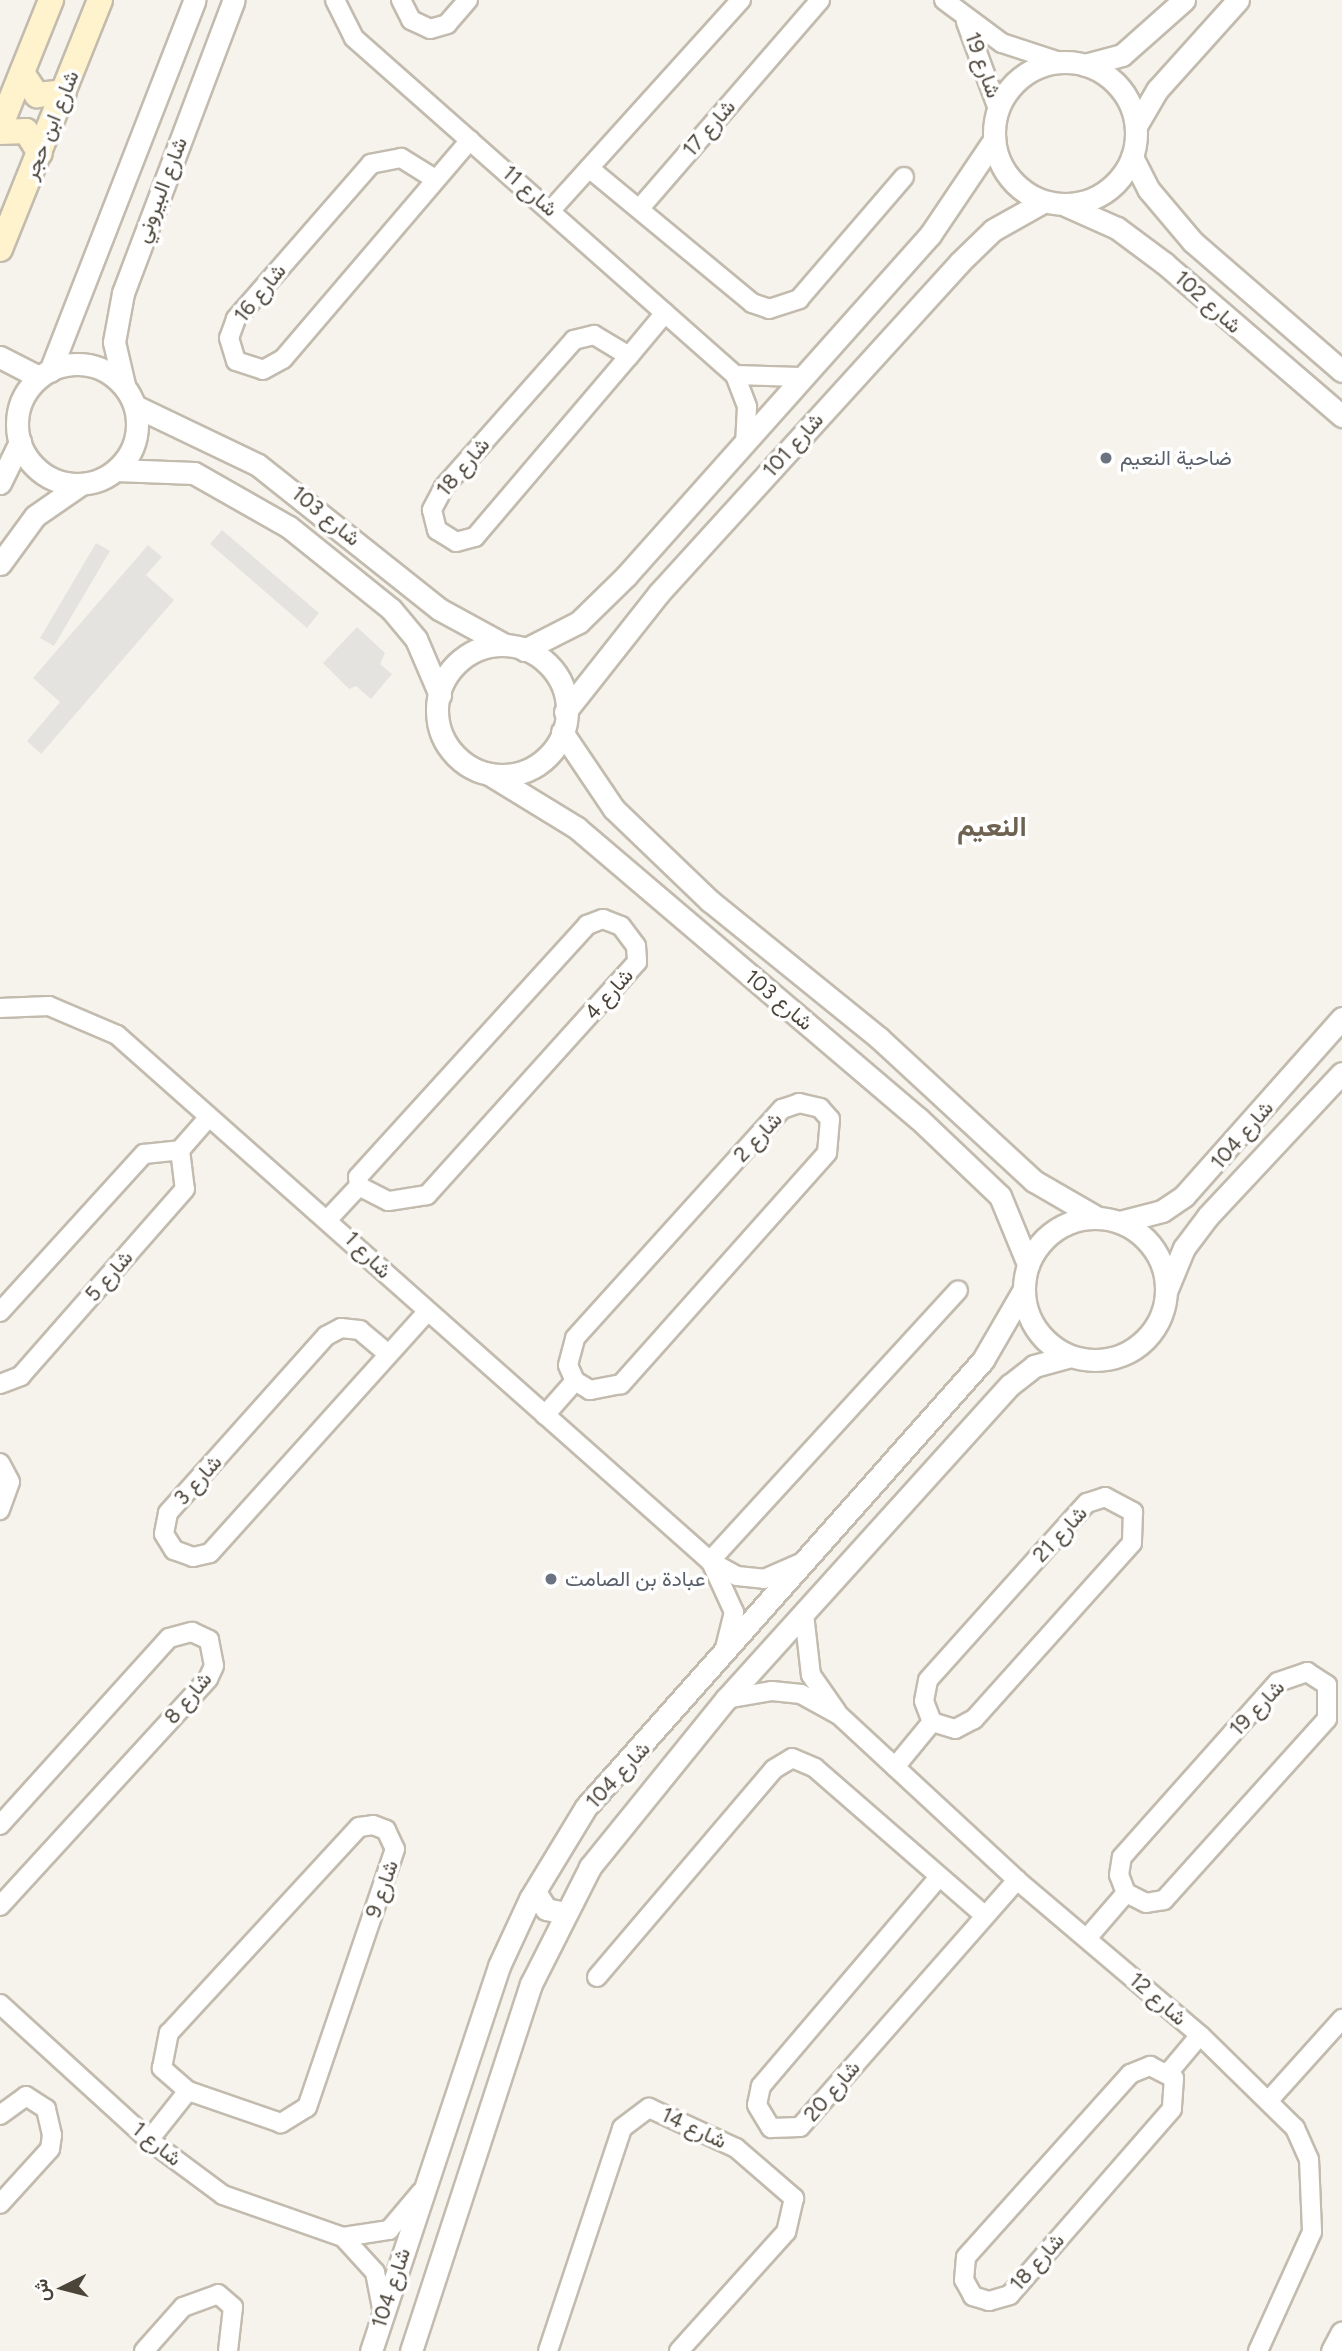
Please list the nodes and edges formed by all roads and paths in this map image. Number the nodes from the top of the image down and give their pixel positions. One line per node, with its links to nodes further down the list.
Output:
1 (51, 0): 16 (main road)
2 (100, 0): 17 (main road, شارع ابن حجر)
3 (195, 0): 38 (street, شارع البيروني)
4 (234, 0): 41 (street, شارع البيروني)
5 (335, 0): 22 (street, شارع 11)
6 (401, 0): 7 (street)
7 (468, 0)
8 (741, 0): 26 (street)
9 (820, 0): 31 (street, شارع 17)
10 (944, 0): 13 (street, شارع 19)
11 (1184, 0): 15 (street)
12 (1238, 0): 19 (street)
13 (967, 22): 14 (street, شارع 19); 18 (street, شارع 19)
14 (1059, 62): 15 (street); 18 (street)
15 (1086, 65): 19 (street)
16 (22, 74): 17 (main road); 20 (main road)
17 (64, 92): 24 (main road, شارع ابن حجر)
18 (998, 109): 23 (street)
19 (1136, 125): 25 (street)
20 (0, 127)
21 (0, 132): 24 (main road)
22 (470, 140): 28 (street, شارع 16); 32 (street, شارع 11)
23 (994, 141): 29 (street); 40 (street, شارع 101)
24 (40, 153): 33 (main road, شارع ابن حجر)
25 (1132, 157): 30 (street); 37 (street, شارع 102)
26 (589, 168): 31 (street); 32 (street)
27 (904, 177): 31 (street)
28 (435, 179): 28 (street, شارع 16)
29 (1043, 202): 30 (street); 53 (street, شارع 101)
30 (1065, 205): 44 (street, شارع 102)
31 (640, 208)
32 (552, 209): 34 (street, شارع 11)
33 (0, 249)
34 (665, 313): 35 (street, شارع 18); 39 (street, شارع 11)
35 (629, 356): 35 (street, شارع 18)
36 (0, 357): 38 (street)
37 (1342, 371)
38 (44, 374): 41 (street); 45 (street)
39 (735, 375): 40 (street); 46 (street, شارع 11)
40 (800, 377): 46 (street, شارع 101)
41 (124, 385): 42 (street)
42 (135, 406): 47 (street); 51 (street, شارع 103)
43 (0, 410): 45 (street)
44 (1342, 416)
45 (19, 433): 48 (street); 49 (street)
46 (744, 442): 51 (street, شارع 101)
47 (116, 470): 49 (street); 52 (street, شارع 103)
48 (0, 483)
49 (81, 484): 50 (street)
50 (0, 564)
51 (515, 647): 52 (street); 53 (street)
52 (440, 695): 54 (street)
53 (564, 722): 54 (street); 62 (street, شارع 103)
54 (489, 774): 64 (street, شارع 103)
55 (0, 1008): 58 (street, شارع 1)
56 (1342, 1018): 63 (street, شارع 104)
57 (1342, 1073): 65 (street, شارع 104)
58 (208, 1118): 59 (street); 61 (street, شارع 1)
59 (180, 1150): 68 (street); 73 (street, شارع 5)
60 (359, 1186): 60 (street, شارع 4); 61 (street, شارع 4)
61 (330, 1217): 69 (street, شارع 1)
62 (1096, 1217): 63 (street); 64 (street)
63 (1120, 1222): 65 (street)
64 (1028, 1264): 67 (street)
65 (1167, 1289): 71 (street)
66 (958, 1290): 77 (street)
67 (1023, 1291): 71 (street); 78 (street, شارع 104)
68 (0, 1312)
69 (426, 1313): 70 (street, شارع 3); 74 (street, شارع 1)
70 (387, 1353): 70 (street, شارع 3)
71 (1068, 1357): 79 (street, شارع 104)
72 (575, 1381): 72 (street, شارع 2); 74 (street)
73 (0, 1384)
74 (545, 1415): 77 (street, شارع 1)
75 (0, 1463): 76 (street)
76 (0, 1510)
77 (710, 1561): 78 (street, شارع 1); 80 (street, شارع 1)
78 (801, 1563): 80 (street, شارع 104)
79 (804, 1614): 81 (street, شارع 104); 82 (street, شارع 12)
80 (725, 1649): 88 (street, شارع 104)
81 (726, 1699): 82 (street, شارع 12); 91 (street, شارع 104)
82 (839, 1715): 84 (street, شارع 12)
83 (932, 1722): 83 (street, شارع 21); 84 (street)
84 (895, 1767): 87 (street, شارع 12)
85 (0, 1825): 90 (street, شارع 8)
86 (939, 1877): 92 (street); 92 (street, شارع 20); 94 (street)
87 (1017, 1880): 92 (street, شارع 20); 93 (street, شارع 12)
88 (535, 1892): 91 (street); 98 (street, شارع 104)
89 (1126, 1893): 89 (street, شارع 19); 93 (street)
90 (0, 1906)
91 (565, 1913): 99 (street, شارع 104)
92 (985, 1916)
93 (1088, 1937): 97 (street, شارع 12)
94 (597, 1977)
95 (0, 2004): 104 (street, شارع 1)
96 (1342, 2019): 102 (street)
97 (1200, 2035): 100 (street); 102 (street, شارع 12)
98 (472, 2038): 99 (street); 105 (street, شارع 104)
99 (508, 2054): 113 (street, شارع 104)
100 (1169, 2072): 100 (street, شارع 18)
101 (188, 2091): 101 (street, شارع 9); 104 (street)
102 (1270, 2099): 116 (street, شارع 12)
103 (0, 2115): 106 (street)
104 (149, 2140): 107 (street, شارع 1)
105 (424, 2189): 107 (street, شارع 1); 108 (street, شارع 104)
106 (0, 2204)
107 (343, 2237): 108 (street, شارع 1)
108 (383, 2313): 112 (street, شارع 104)
109 (1342, 2332): 117 (street)
110 (144, 2351): 111 (street)
111 (228, 2351)
112 (370, 2351)
113 (411, 2351)
114 (548, 2351): 115 (street, شارع 14)
115 (679, 2351)
116 (1258, 2351)
117 (1332, 2351)

